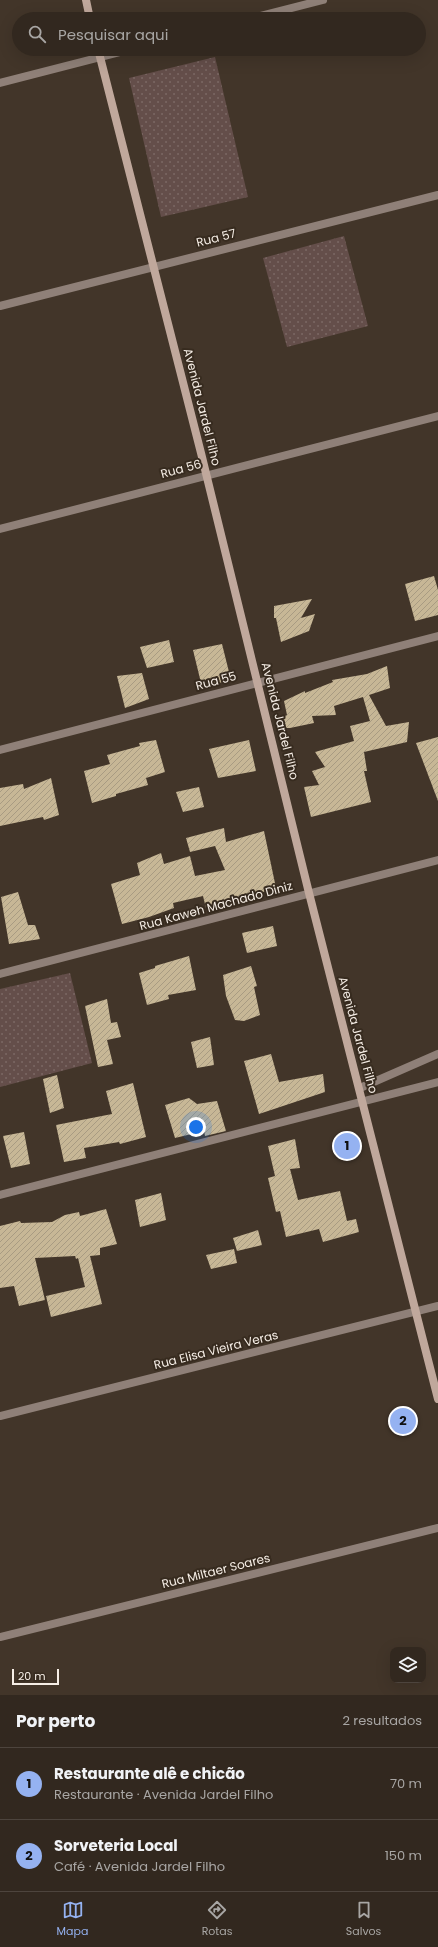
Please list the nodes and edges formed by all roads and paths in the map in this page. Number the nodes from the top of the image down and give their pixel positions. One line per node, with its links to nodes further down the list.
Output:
1 (86, 0): 3 (main road)
2 (323, 0): 4 (street)
3 (89, 12)
4 (276, 12)
5 (89, 56): 7 (street)
6 (100, 56): 9 (main road, Avenida Jardel Filho)
7 (0, 83)
8 (438, 195): 9 (street, Rua 57)
9 (154, 266): 10 (street, Rua 57); 12 (main road, Avenida Jardel Filho)
10 (0, 306)
11 (438, 416): 12 (street, Rua 56)
12 (207, 475): 13 (street, Rua 56); 15 (main road, Avenida Jardel Filho)
13 (0, 529)
14 (438, 636): 15 (street, Rua 55)
15 (259, 682): 16 (street, Rua 55); 18 (main road, Avenida Jardel Filho)
16 (0, 750)
17 (438, 860): 18 (street, Rua Kaweh Machado Diniz)
18 (309, 894): 19 (street, Rua Kaweh Machado Diniz); 22 (main road, Avenida Jardel Filho)
19 (0, 974)
20 (438, 1054): 22 (street)
21 (438, 1082): 23 (street)
22 (360, 1088): 23 (main road, Avenida Jardel Filho)
23 (363, 1100): 24 (street); 26 (main road, Avenida Jardel Filho)
24 (0, 1195)
25 (438, 1306): 26 (street, Rua Elisa Vieira Veras)
26 (416, 1312): 27 (main road, Avenida Jardel Filho); 28 (street, Rua Elisa Vieira Veras)
27 (438, 1399)
28 (0, 1416)
29 (438, 1528): 30 (street, Rua Miltaer Soares)
30 (0, 1637)

